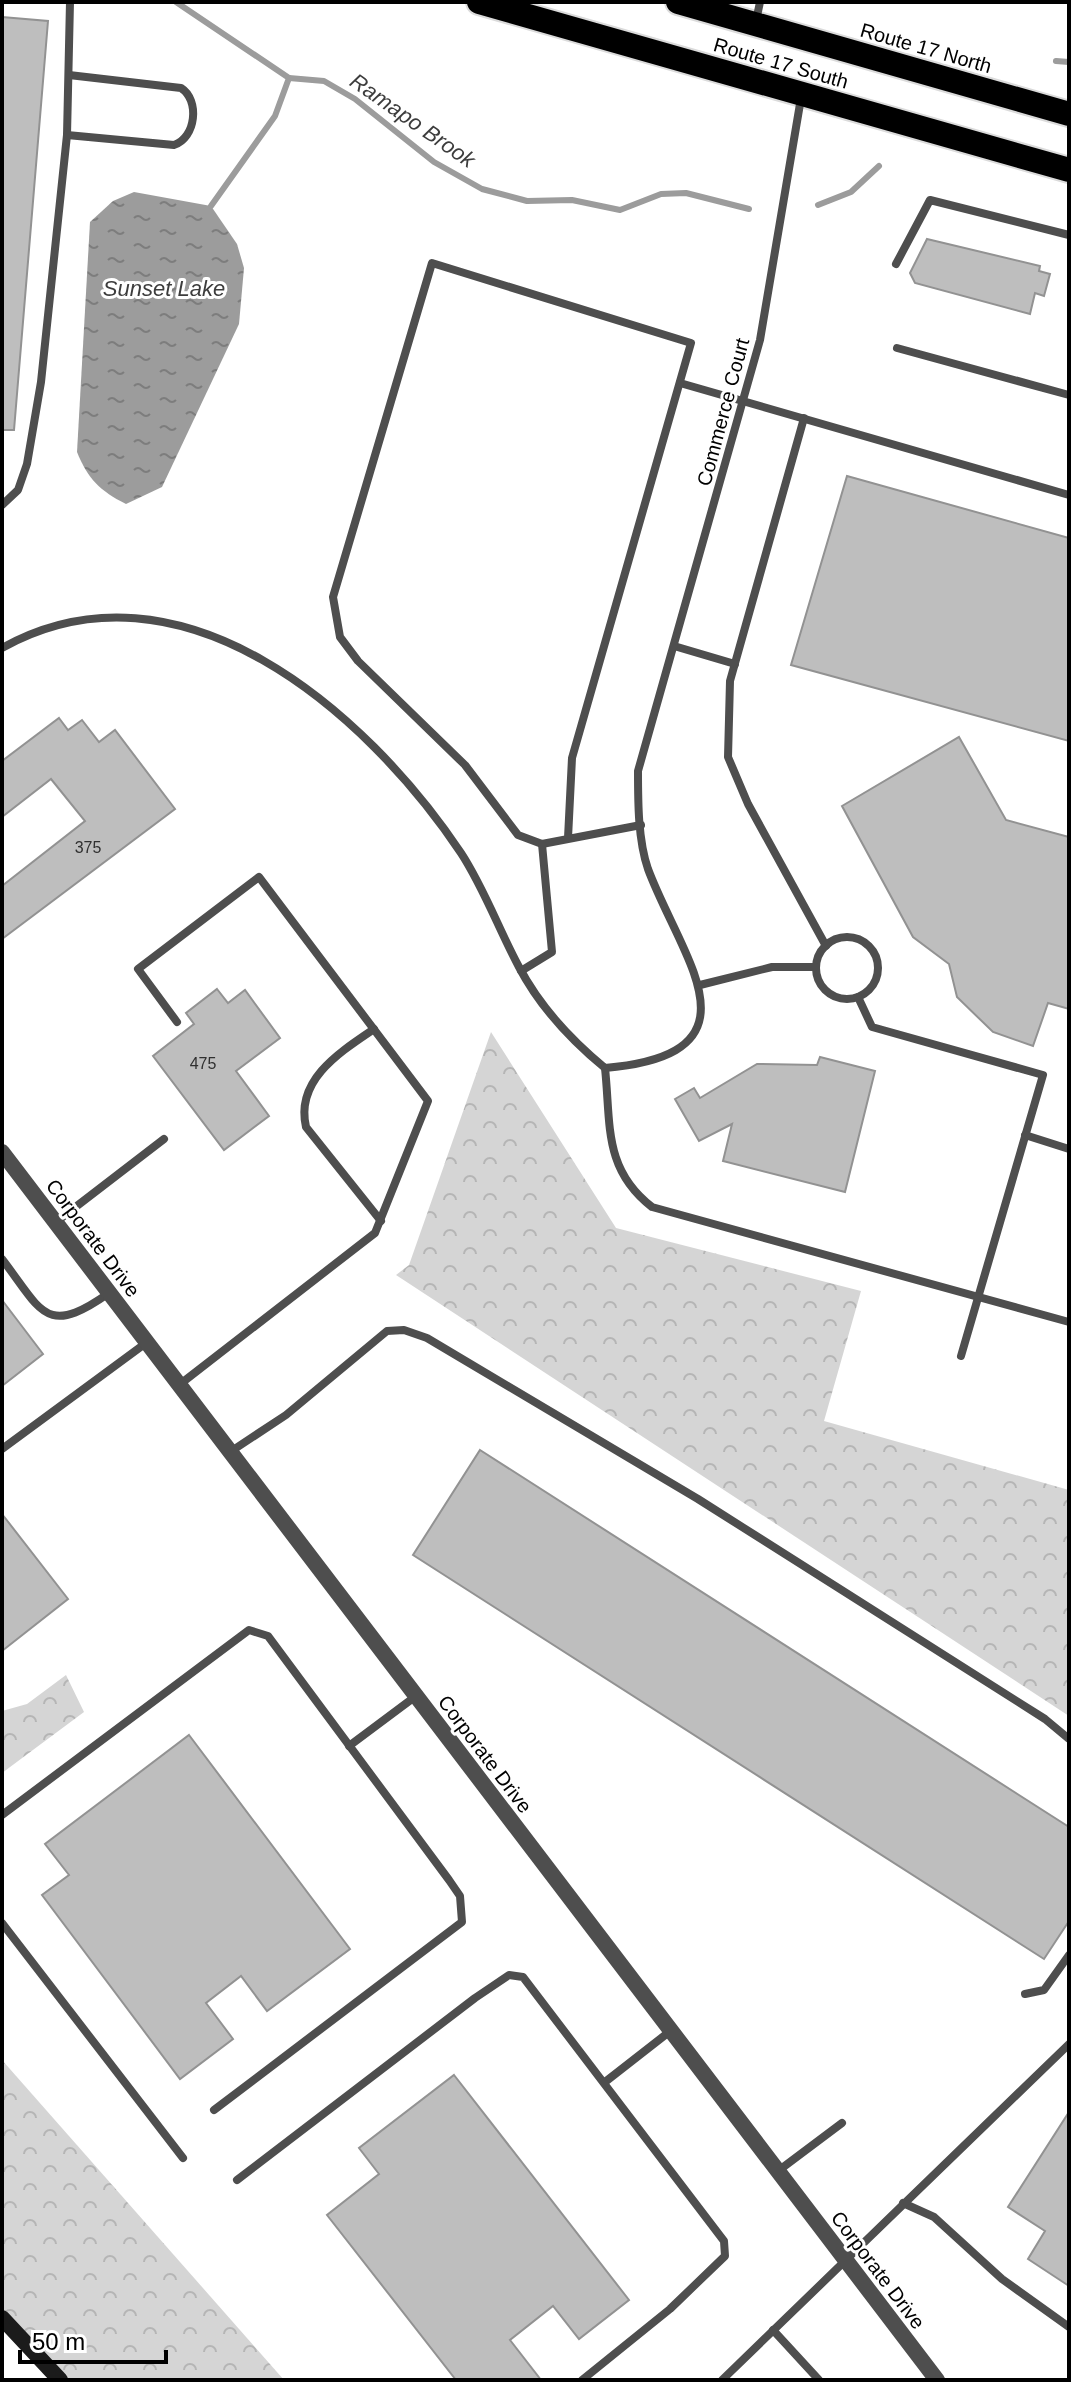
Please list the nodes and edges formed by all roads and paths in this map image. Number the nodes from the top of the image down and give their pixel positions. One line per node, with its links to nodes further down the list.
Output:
1 (70, 2): 5 (lane)
2 (479, 2): 6 (highway, Route 17 South)
3 (678, 2): 4 (highway, Route 17 North)
4 (758, 13): 7 (highway, Route 17 North)
5 (69, 75): 8 (lane); 8 (lane)
6 (802, 94): 9 (highway, Route 17 South); 15 (lane, Commerce Court)
7 (1069, 114)
8 (67, 135): 18 (lane)
9 (1069, 170)
10 (1069, 235): 11 (lane)
11 (896, 264)
12 (897, 348): 14 (lane)
13 (680, 383): 15 (lane); 23 (lane); 24 (lane)
14 (1069, 395)
15 (745, 400): 16 (lane); 19 (lane, Commerce Court)
16 (804, 418): 17 (lane); 21 (lane)
17 (1069, 495)
18 (2, 505)
19 (674, 646): 21 (lane); 22 (lane, Commerce Court)
20 (2, 648): 27 (lane)
21 (735, 664): 25 (lane)
22 (641, 825): 23 (lane); 28 (lane, Commerce Court)
23 (568, 838): 24 (lane)
24 (542, 844): 27 (lane)
25 (826, 946): 26 (lane); 29 (lane)
26 (816, 967): 28 (lane); 29 (lane)
27 (521, 971): 32 (lane)
28 (700, 985): 32 (lane)
29 (858, 997): 33 (lane)
30 (177, 1022): 31 (lane)
31 (374, 1029): 37 (lane); 37 (lane)
32 (605, 1068): 41 (lane)
33 (1025, 1135): 35 (lane); 41 (lane)
34 (164, 1139): 38 (lane)
35 (1069, 1149)
36 (2, 1152): 38 (street, Corporate Drive)
37 (381, 1221): 45 (lane)
38 (55, 1222): 40 (street, Corporate Drive)
39 (2, 1259): 40 (lane)
40 (109, 1293): 43 (street, Corporate Drive)
41 (977, 1297): 42 (lane); 44 (lane)
42 (1069, 1322)
43 (146, 1343): 45 (street, Corporate Drive); 46 (lane)
44 (961, 1356)
45 (178, 1385): 47 (street, Corporate Drive)
46 (2, 1449)
47 (230, 1452): 48 (street, Corporate Drive); 49 (lane)
48 (416, 1696): 50 (lane); 55 (street, Corporate Drive)
49 (1069, 1739)
50 (349, 1746): 51 (lane); 58 (lane)
51 (2, 1815)
52 (2, 1923): 60 (lane)
53 (1069, 1955): 54 (lane)
54 (1025, 1994)
55 (669, 2032): 57 (lane); 61 (street, Corporate Drive)
56 (1069, 2044): 63 (lane)
57 (605, 2082): 62 (lane); 69 (lane)
58 (214, 2110)
59 (842, 2123): 61 (lane)
60 (183, 2158)
61 (777, 2172): 64 (street, Corporate Drive)
62 (237, 2180)
63 (903, 2203): 64 (lane); 66 (lane)
64 (844, 2258): 67 (lane); 72 (street, Corporate Drive)
65 (2, 2318): 68 (street)
66 (1069, 2327)
67 (773, 2330): 70 (lane); 71 (lane)
68 (54, 2378)
69 (582, 2380)
70 (722, 2380)
71 (819, 2380)
72 (937, 2380)

